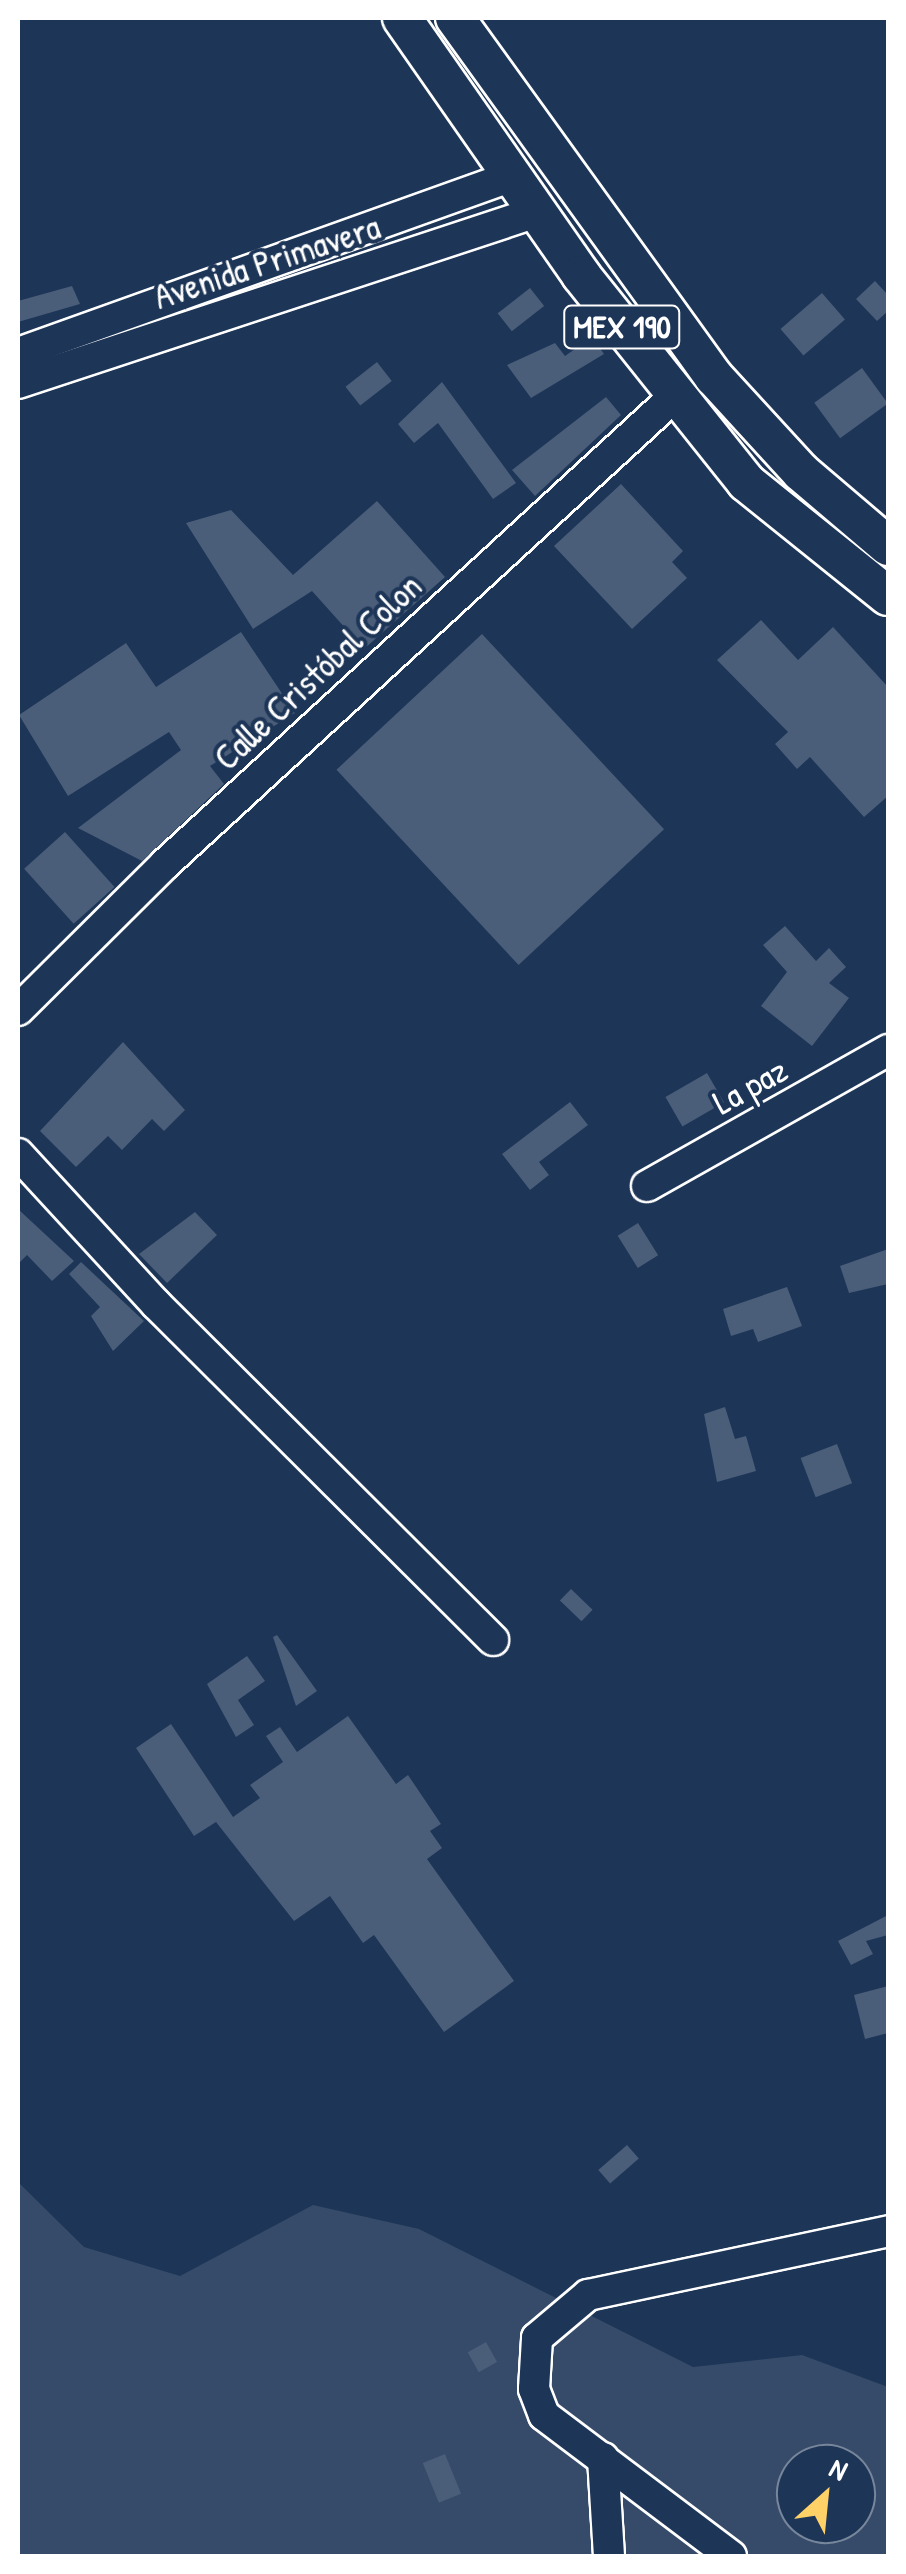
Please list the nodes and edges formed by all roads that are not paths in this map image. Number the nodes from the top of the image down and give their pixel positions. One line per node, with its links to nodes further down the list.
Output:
1 (402, 18): 3 (main road, MEX 190)
2 (455, 18): 8 (main road, MEX 190)
3 (515, 175): 4 (main road, MEX 190); 5 (street, Avenida Primavera)
4 (540, 211): 6 (street, Avenida Primavera); 7 (main road, MEX 190)
5 (18, 352)
6 (18, 384)
7 (676, 395): 9 (main road, MEX 190); 10 (street, Calle Cristóbal Colon)
8 (888, 546)
9 (888, 596)
10 (18, 1010)
11 (888, 1050): 13 (street, La paz)
12 (18, 1154): 14 (street)
13 (647, 1186)
14 (493, 1640)
15 (888, 2231): 16 (street)
16 (603, 2458): 17 (street); 18 (street)
17 (609, 2556)
18 (732, 2556)

